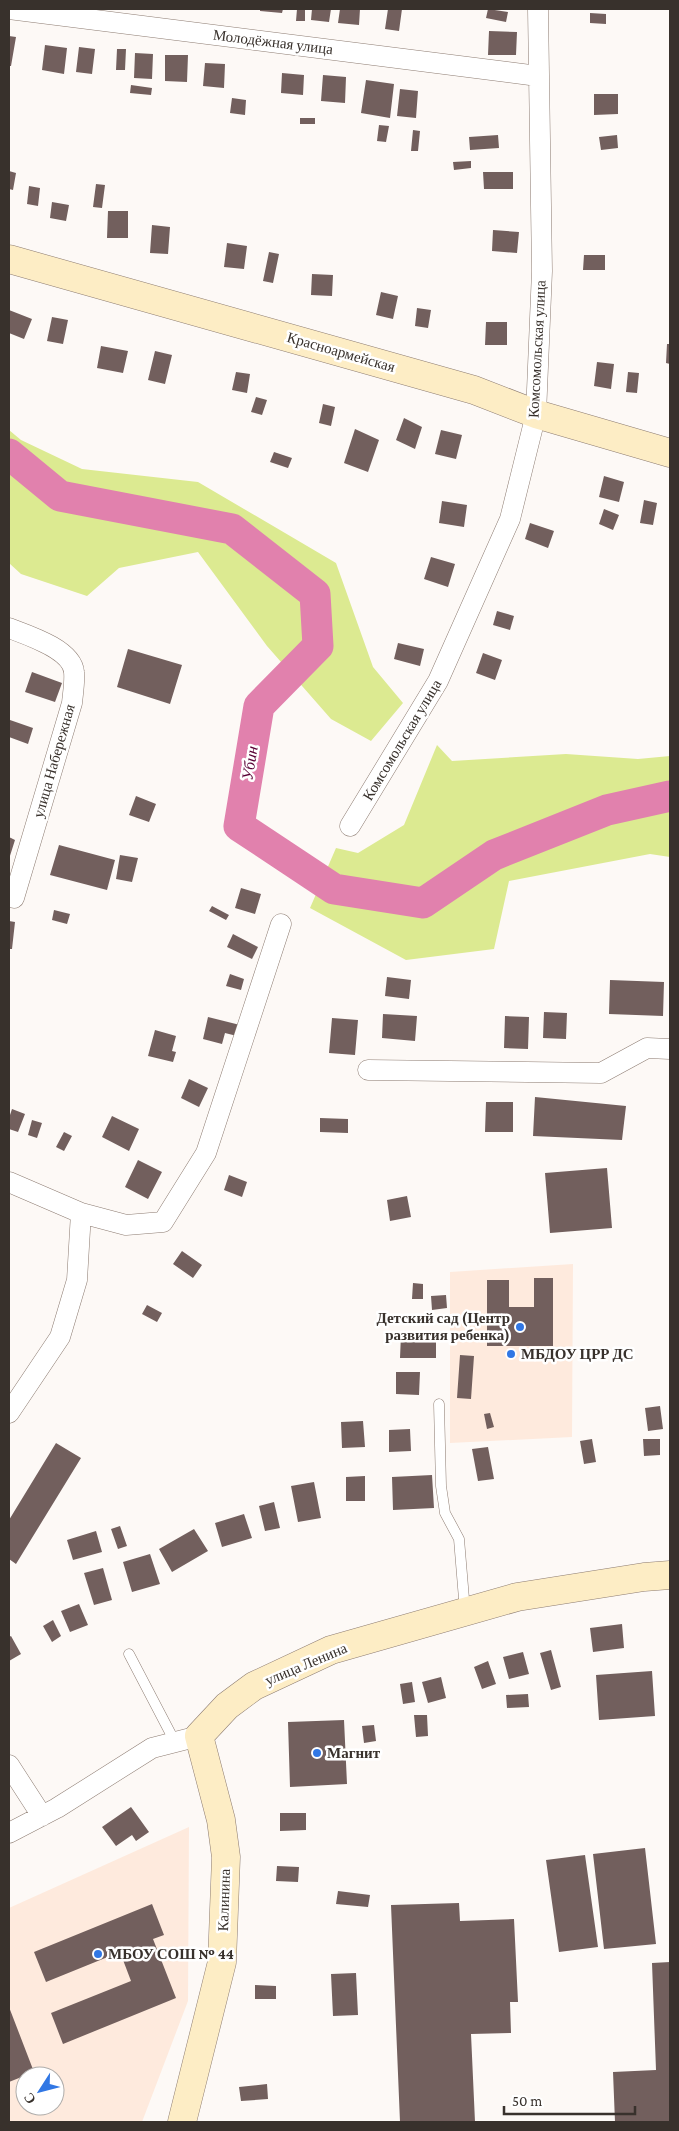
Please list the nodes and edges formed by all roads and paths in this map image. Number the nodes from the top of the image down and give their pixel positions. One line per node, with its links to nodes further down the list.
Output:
1 (9, 9): 3 (street, Молодёжная улица)
2 (538, 9): 3 (street, Комсомольская улица)
3 (538, 76): 5 (street, Комсомольская улица)
4 (9, 259): 5 (street, Красноармейская)
5 (536, 414): 6 (street, Красноармейская); 8 (street, Комсомольская улица)
6 (670, 453)
7 (9, 628): 9 (street, улица Набережная)
8 (350, 826)
9 (14, 898)
10 (281, 924): 14 (street)
11 (670, 1049): 12 (street)
12 (368, 1070)
13 (9, 1182): 14 (street)
14 (81, 1213): 16 (street)
15 (439, 1404): 18 (lane)
16 (9, 1413)
17 (670, 1575): 18 (street, улица Ленина)
18 (465, 1612): 20 (street, улица Ленина)
19 (129, 1654): 20 (lane)
20 (187, 1739): 22 (street); 24 (street, Калинина)
21 (9, 1765): 22 (street)
22 (42, 1816): 23 (street)
23 (9, 1833)
24 (182, 2122)

